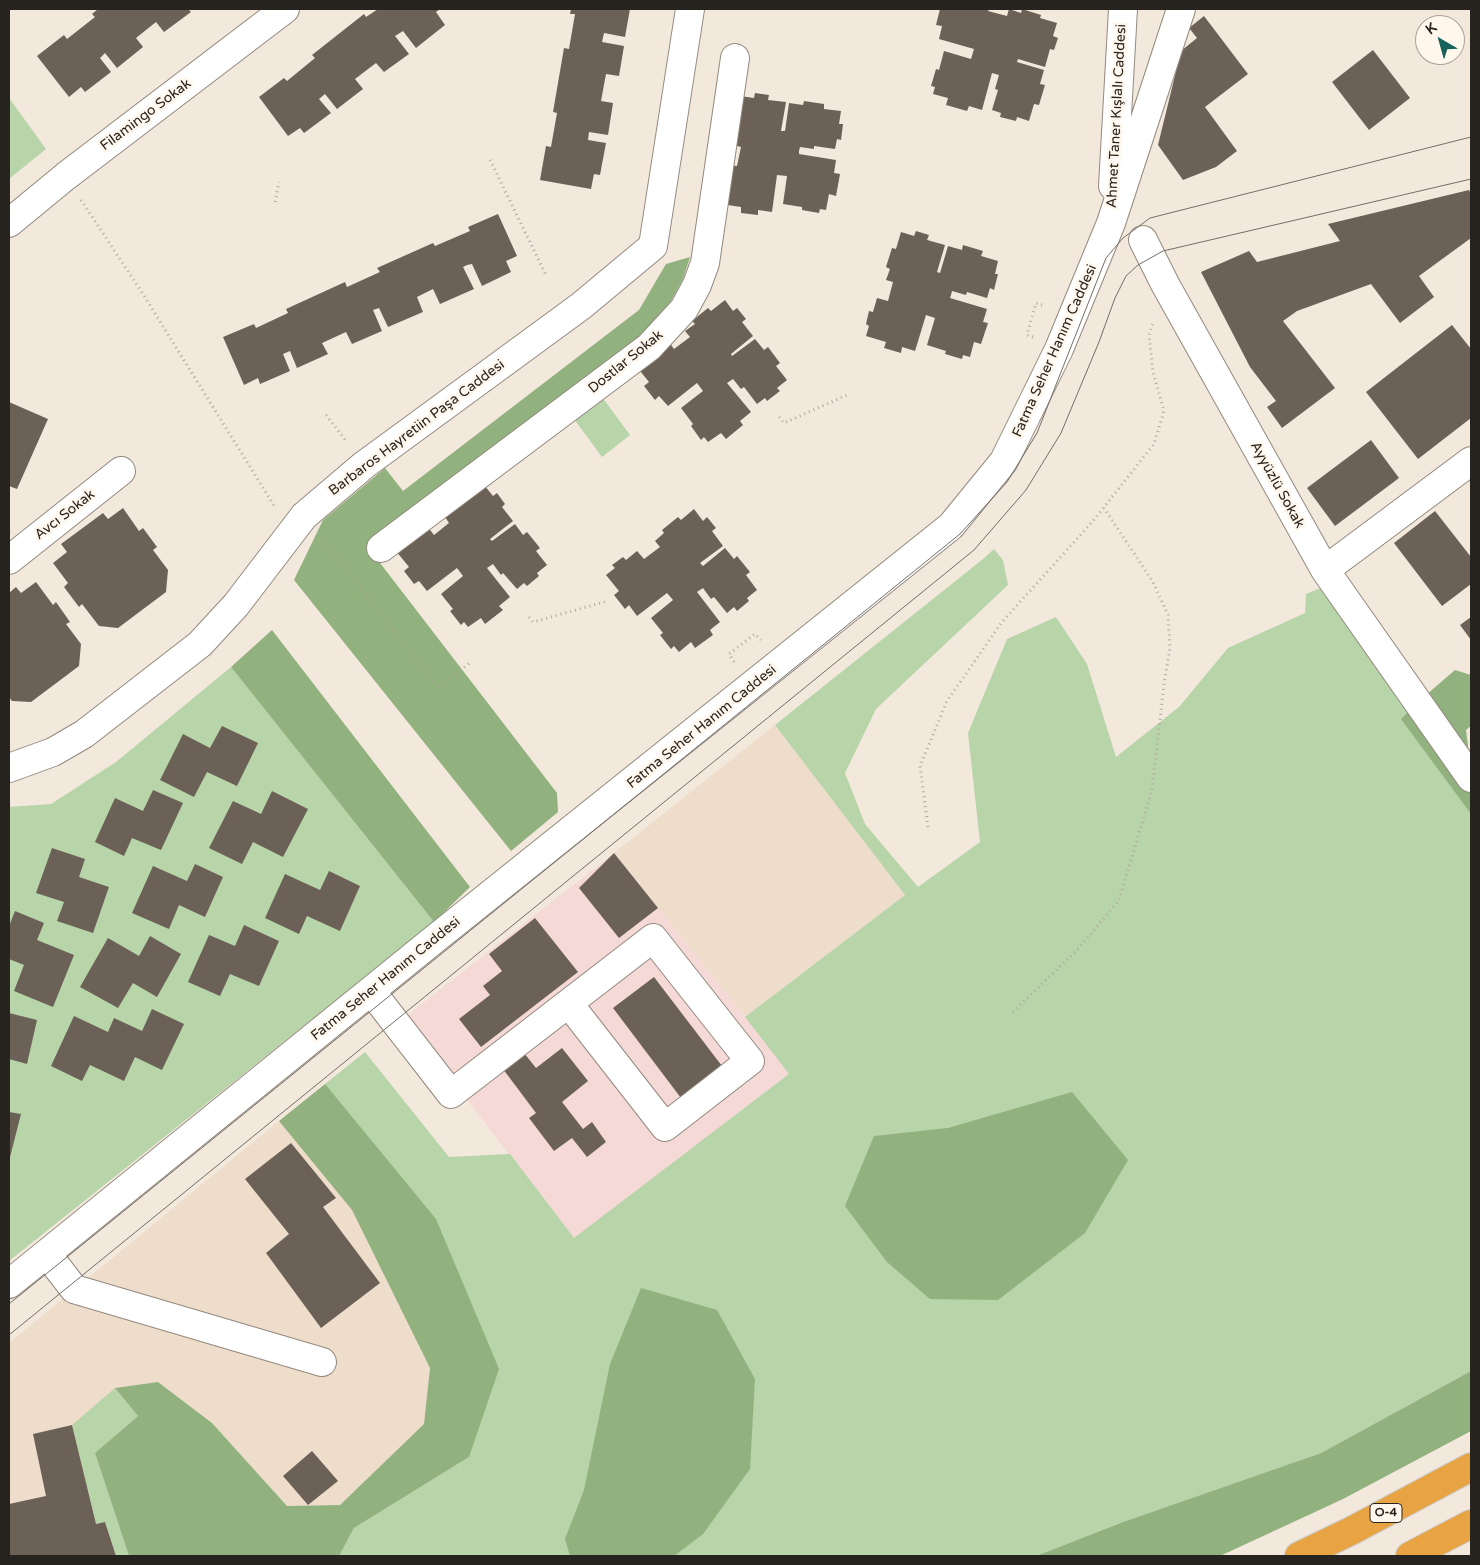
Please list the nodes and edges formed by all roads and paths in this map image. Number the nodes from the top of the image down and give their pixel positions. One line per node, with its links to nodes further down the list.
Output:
1 (285, 9): 7 (street, Filamingo Sokak)
2 (690, 9): 20 (street, Barbaros Hayretiin Paşa Caddesi)
3 (1123, 9): 11 (street, Ahmet Taner Kışlalı Caddesi)
4 (1181, 9): 11 (street, Fatma Seher Hanım Caddesi)
5 (734, 58): 21 (street, Dostlar Sokak)
6 (490, 160): 13 (path)
7 (66, 176): 10 (street, Filamingo Sokak); 20 (path)
8 (279, 182): 9 (path)
9 (275, 202)
10 (9, 223)
11 (1111, 223): 30 (street, Fatma Seher Hanım Caddesi)
12 (1143, 240): 14 (street, Ayyüzlü Sokak)
13 (546, 275)
14 (1165, 284): 19 (path); 23 (street, Ayyüzlü Sokak)
15 (846, 395): 16 (path)
16 (779, 417)
17 (1471, 461): 23 (street)
18 (122, 471): 22 (street, Avcı Sokak)
19 (1104, 508): 29 (path); 32 (path)
20 (291, 514): 26 (path); 27 (street, Barbaros Hayretiin Paşa Caddesi)
21 (381, 548)
22 (9, 560)
23 (1325, 570): 28 (street, Ayyüzlü Sokak)
24 (608, 601): 25 (path)
25 (529, 617)
26 (470, 663)
27 (9, 768)
28 (1471, 778)
29 (928, 827)
30 (371, 991): 31 (street); 33 (street, Fatma Seher Hanım Caddesi)
31 (569, 1004): 31 (street)
32 (1013, 1012)
33 (46, 1254): 34 (street, Fatma Seher Hanım Caddesi); 35 (street)
34 (9, 1284)
35 (322, 1362)
36 (1471, 1467): 38 (highway, O-4)
37 (1471, 1524): 39 (highway)
38 (1300, 1556)
39 (1410, 1556)

